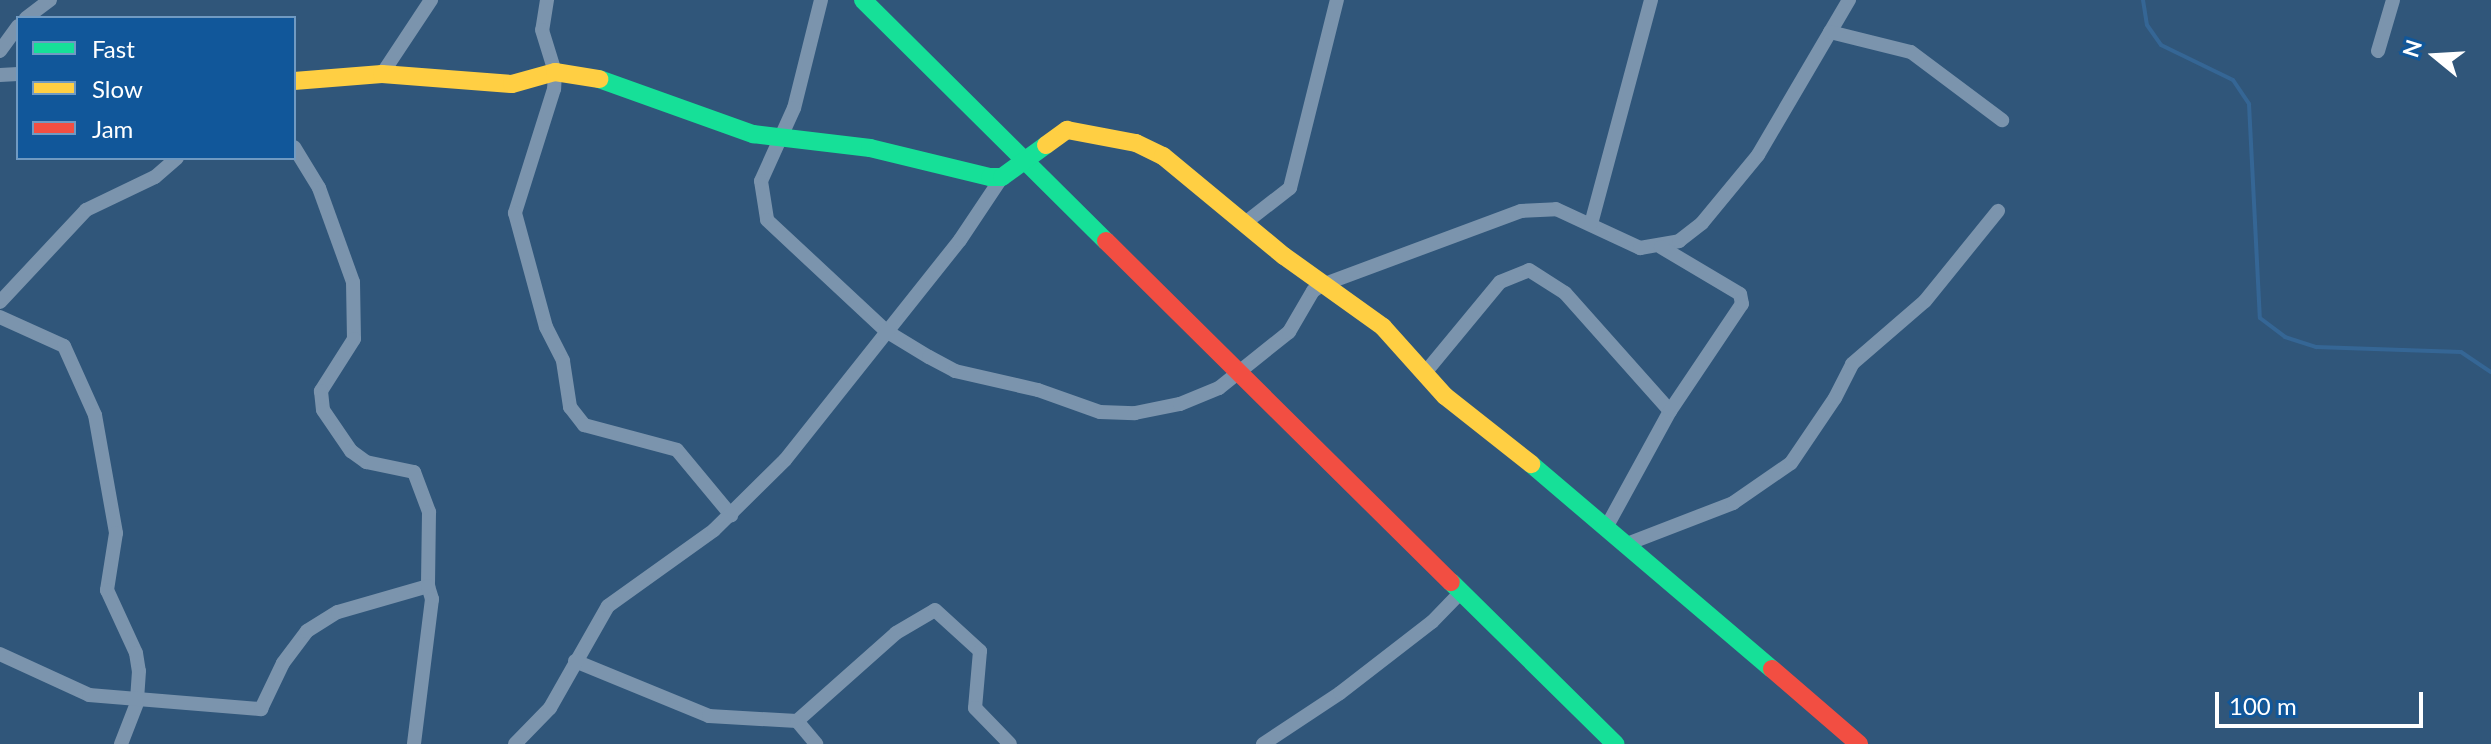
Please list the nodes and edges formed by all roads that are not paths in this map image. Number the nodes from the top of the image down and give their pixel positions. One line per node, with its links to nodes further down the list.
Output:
1 (50, 0): 10 (street)
2 (431, 0): 16 (street)
3 (547, 0): 15 (street)
4 (821, 0): 19 (street)
5 (863, 0): 21 (street)
6 (1337, 0): 25 (street)
7 (1651, 0): 26 (street)
8 (1849, 0): 12 (street)
9 (2393, 0): 14 (street)
10 (29, 16)
11 (16, 29): 13 (street)
12 (1830, 32): 18 (street); 27 (street)
13 (0, 51)
14 (2378, 51)
15 (555, 72): 16 (street); 19 (street); 35 (street)
16 (382, 74): 17 (street)
17 (296, 81)
18 (2002, 120)
19 (783, 137): 23 (street); 31 (street)
20 (296, 150): 38 (street)
21 (1025, 157): 23 (street); 25 (street); 32 (street)
22 (175, 160): 29 (street)
23 (1002, 177): 31 (street)
24 (1998, 211): 37 (street)
25 (1245, 223): 28 (street)
26 (1591, 224): 27 (street); 28 (street)
27 (1661, 247): 34 (street)
28 (1322, 285): 32 (street); 33 (street)
29 (0, 302)
30 (0, 317): 42 (street)
31 (886, 331): 32 (street); 35 (street)
32 (1243, 371): 39 (street)
33 (1424, 374): 34 (street); 36 (street)
34 (1670, 411): 36 (street)
35 (731, 515): 41 (street)
36 (1607, 526): 37 (street)
37 (1627, 544): 51 (street)
38 (428, 586): 42 (street); 45 (street)
39 (1461, 592): 49 (street); 50 (street)
40 (0, 654): 42 (street)
41 (575, 661): 43 (street); 46 (street)
42 (137, 703): 44 (street)
43 (797, 721): 47 (street); 48 (street)
44 (121, 744)
45 (414, 744)
46 (515, 744)
47 (816, 744)
48 (1010, 744)
49 (1263, 744)
50 (1615, 744)
51 (1859, 744)

